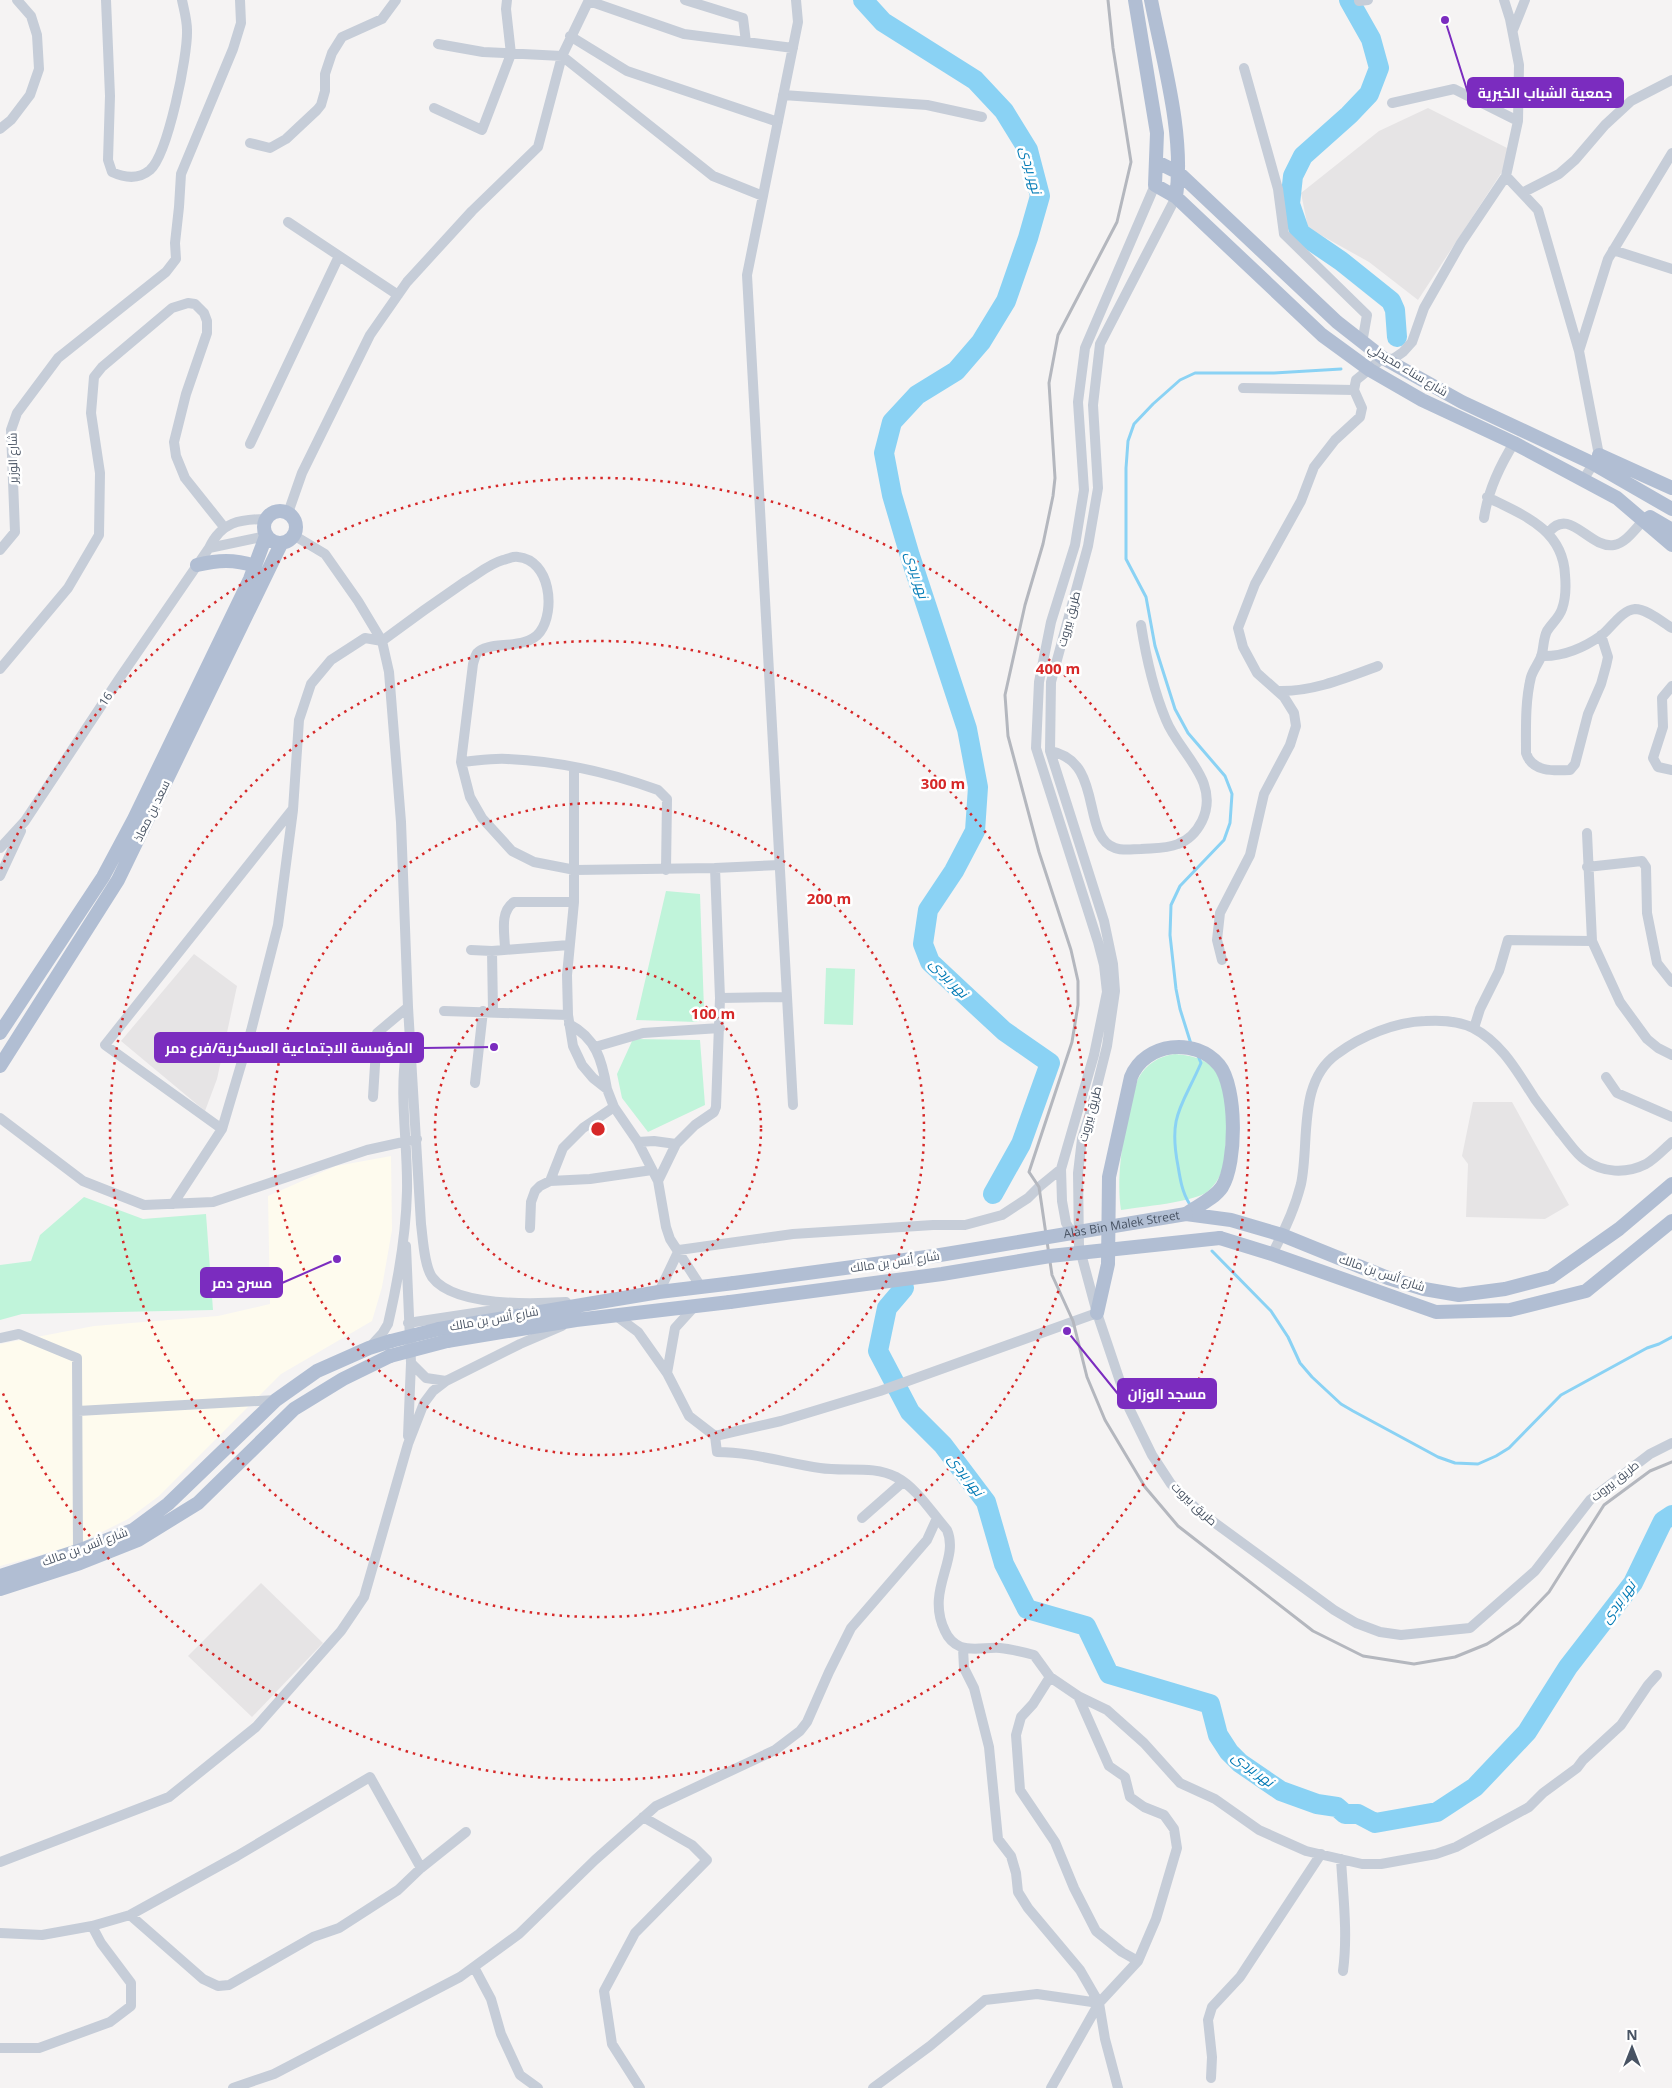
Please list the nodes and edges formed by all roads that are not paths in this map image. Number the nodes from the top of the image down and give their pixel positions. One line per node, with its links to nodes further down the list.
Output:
1 (17, 0): 29 (street)
2 (106, 0): 3 (street)
3 (182, 0)
4 (240, 0): 70 (street, شارع الوزير)
5 (396, 0): 30 (street)
6 (507, 0): 19 (street)
7 (589, 0): 15 (street); 16 (street)
8 (685, 0): 16 (street)
9 (796, 0): 18 (street)
10 (1135, 0): 32 (main road)
11 (1151, 0): 33 (main road)
12 (1504, 0): 14 (street)
13 (1525, 0): 14 (street)
14 (1512, 31): 27 (street)
15 (570, 36): 20 (street); 28 (street)
16 (746, 42): 18 (street)
17 (438, 44): 19 (street)
18 (793, 48): 23 (street)
19 (511, 54): 20 (street); 25 (street)
20 (562, 56): 37 (street); 43 (street)
21 (1244, 68): 44 (street)
22 (1672, 80): 36 (street)
23 (783, 95): 26 (street); 28 (street)
24 (1392, 103): 27 (street)
25 (434, 108)
26 (982, 117)
27 (1518, 121): 34 (street)
28 (778, 122): 37 (street)
29 (0, 129)
30 (250, 143)
31 (1672, 153): 40 (street)
32 (1157, 162): 33 (main road, شارع سناء محيدلي); 35 (main road)
33 (1179, 173): 38 (main road); 44 (main road, شارع سناء محيدلي)
34 (1506, 176): 36 (street); 46 (street)
35 (1155, 185): 38 (main road); 131 (street)
36 (1522, 193): 45 (street)
37 (763, 196): 90 (street)
38 (1176, 197): 47 (main road); 82 (street, طريق بيروت)
39 (288, 222): 41 (street)
40 (1613, 250): 42 (street); 45 (street)
41 (339, 256): 43 (street); 51 (street)
42 (1672, 270)
43 (398, 295): 58 (street)
44 (1362, 343): 46 (main road, شارع سناء محيدلي)
45 (1579, 351): 52 (street)
46 (1383, 358): 47 (street); 52 (main road, شارع سناء محيدلي)
47 (1370, 370): 49 (street); 50 (main road)
48 (1242, 388): 49 (street)
49 (1354, 390): 81 (street)
50 (1514, 443): 53 (main road); 55 (street)
51 (250, 444)
52 (1595, 459): 53 (street); 54 (main road); 57 (main road, شارع سناء محيدلي)
53 (1583, 480): 56 (main road)
54 (1672, 488)
55 (1487, 496): 59 (street); 64 (street)
56 (1617, 498): 61 (main road); 63 (main road)
57 (1672, 509)
58 (288, 513): 60 (main road); 66 (main road)
59 (1484, 518)
60 (266, 519): 62 (street); 65 (main road)
61 (1643, 521): 64 (street); 68 (main road)
62 (224, 527): 69 (street, 16); 79 (street)
63 (1672, 530)
64 (1549, 532): 77 (street)
65 (266, 536): 67 (main road); 69 (street); 72 (main road, سعد بن معاذ)
66 (295, 536): 67 (main road); 76 (street)
67 (281, 544): 116 (main road, سعد بن معاذ)
68 (1672, 545)
69 (209, 548): 71 (street, 16)
70 (0, 550)
71 (197, 565): 72 (main road); 87 (street, 16)
72 (255, 566): 112 (main road, سعد بن معاذ)
73 (1141, 625): 82 (street)
74 (1672, 628): 75 (street)
75 (1602, 635): 77 (street); 77 (street)
76 (382, 641): 83 (street); 86 (street); 106 (street)
77 (1542, 656)
78 (1378, 666): 81 (street)
79 (0, 669)
80 (1672, 686): 85 (street)
81 (1278, 691): 102 (street)
82 (1050, 751): 143 (street, طريق بيروت)
83 (461, 762): 84 (street); 93 (street)
84 (574, 767): 93 (street); 94 (street)
85 (1672, 770)
86 (292, 810): 125 (street); 125 (street)
87 (25, 821): 89 (street, 16); 95 (street)
88 (1587, 833): 91 (street)
89 (0, 848)
90 (780, 865): 92 (street); 104 (street)
91 (1587, 867): 97 (street); 103 (street)
92 (715, 868): 94 (street); 105 (street)
93 (575, 870): 94 (street); 96 (street)
94 (666, 870)
95 (0, 876)
96 (574, 902): 98 (street); 100 (street)
97 (1592, 941): 111 (street); 115 (street)
98 (569, 945): 100 (street); 109 (street)
99 (471, 950): 101 (street)
100 (505, 950): 101 (street)
101 (492, 952): 108 (street)
102 (1222, 960)
103 (1672, 982)
104 (787, 997): 105 (street); 121 (street)
105 (720, 998): 110 (street)
106 (408, 1007): 113 (street); 120 (street)
107 (444, 1011): 108 (street)
108 (488, 1011): 109 (street); 118 (street)
109 (569, 1019): 114 (street); 119 (street)
110 (720, 1028): 114 (street); 130 (street)
111 (1474, 1028): 129 (street); 141 (street)
112 (0, 1033)
113 (410, 1036): 126 (street); 127 (street)
114 (595, 1047): 119 (street)
115 (1672, 1055)
116 (0, 1066)
117 (1606, 1077): 123 (street)
118 (475, 1083)
119 (607, 1089): 122 (street)
120 (373, 1097)
121 (794, 1105)
122 (614, 1107): 128 (street); 133 (street)
123 (1672, 1117)
124 (0, 1118): 136 (street)
125 (222, 1129): 136 (street)
126 (417, 1139): 127 (street); 149 (street)
127 (405, 1142): 136 (street); 139 (street)
128 (638, 1142): 130 (street); 132 (street)
129 (1672, 1142)
130 (676, 1144): 134 (street)
131 (1061, 1169): 143 (street); 144 (street)
132 (652, 1170): 133 (street); 134 (street)
133 (550, 1181): 140 (street)
134 (658, 1182): 144 (street)
135 (1672, 1184): 141 (main road, شارع أنس بن مالك)
136 (173, 1204)
137 (1186, 1214): 141 (main road, شارع أنس بن مالك); 142 (main road, Alas Bin Malek Street, bridge); 151 (main road)
138 (1672, 1221): 145 (main road, شارع أنس بن مالك)
139 (405, 1225): 154 (street); 156 (street)
140 (530, 1228)
141 (1282, 1235): 145 (street)
142 (1058, 1236): 146 (main road, شارع أنس بن مالك, bridge)
143 (1079, 1246): 151 (street, طريق بيروت)
144 (679, 1250): 146 (street); 147 (street)
145 (1272, 1254): 150 (main road, شارع أنس بن مالك, bridge)
146 (701, 1287): 147 (main road, شارع أنس بن مالك)
147 (659, 1292): 148 (main road, شارع أنس بن مالك)
148 (614, 1299): 149 (street); 156 (main road, شارع أنس بن مالك, bridge)
149 (543, 1303): 154 (street)
150 (695, 1306): 152 (main road, شارع أنس بن مالك); 158 (street)
151 (1097, 1313): 162 (street); 163 (street, طريق بيروت)
152 (615, 1315): 153 (main road, شارع أنس بن مالك); 158 (street)
153 (576, 1320): 159 (street); 170 (main road, شارع أنس بن مالك, bridge)
154 (408, 1323): 157 (street)
155 (0, 1338): 161 (street)
156 (369, 1348): 160 (main road, شارع أنس بن مالك)
157 (411, 1363): 159 (street); 164 (street)
158 (667, 1372): 162 (street)
159 (446, 1381): 164 (street)
160 (276, 1400): 161 (street); 168 (main road, شارع أنس بن مالك)
161 (78, 1411): 168 (street)
162 (715, 1436): 165 (street)
163 (1672, 1443)
164 (408, 1444): 179 (street)
165 (903, 1482): 166 (street); 167 (street)
166 (862, 1518)
167 (937, 1518): 171 (street); 175 (street)
168 (78, 1551): 169 (main road, شارع أنس بن مالك)
169 (0, 1576)
170 (0, 1589)
171 (963, 1648): 173 (street); 187 (street)
172 (1657, 1675): 178 (street)
173 (1050, 1676): 174 (street); 184 (street)
174 (1078, 1696): 177 (street); 184 (street)
175 (643, 1817): 185 (street); 192 (street)
176 (466, 1832): 180 (street)
177 (1320, 1854): 178 (street); 189 (street)
178 (1341, 1859): 186 (street)
179 (0, 1862)
180 (421, 1868): 181 (street); 181 (street)
181 (130, 1914): 182 (street)
182 (92, 1926): 183 (street); 188 (street)
183 (0, 1934)
184 (1138, 1961): 187 (street)
185 (474, 1967): 190 (street); 191 (street)
186 (1343, 1971)
187 (1099, 2003): 193 (street); 194 (street); 195 (street)
188 (0, 2048)
189 (1211, 2078)
190 (233, 2088)
191 (538, 2088)
192 (640, 2088)
193 (873, 2088)
194 (1051, 2088)
195 (1118, 2088)

